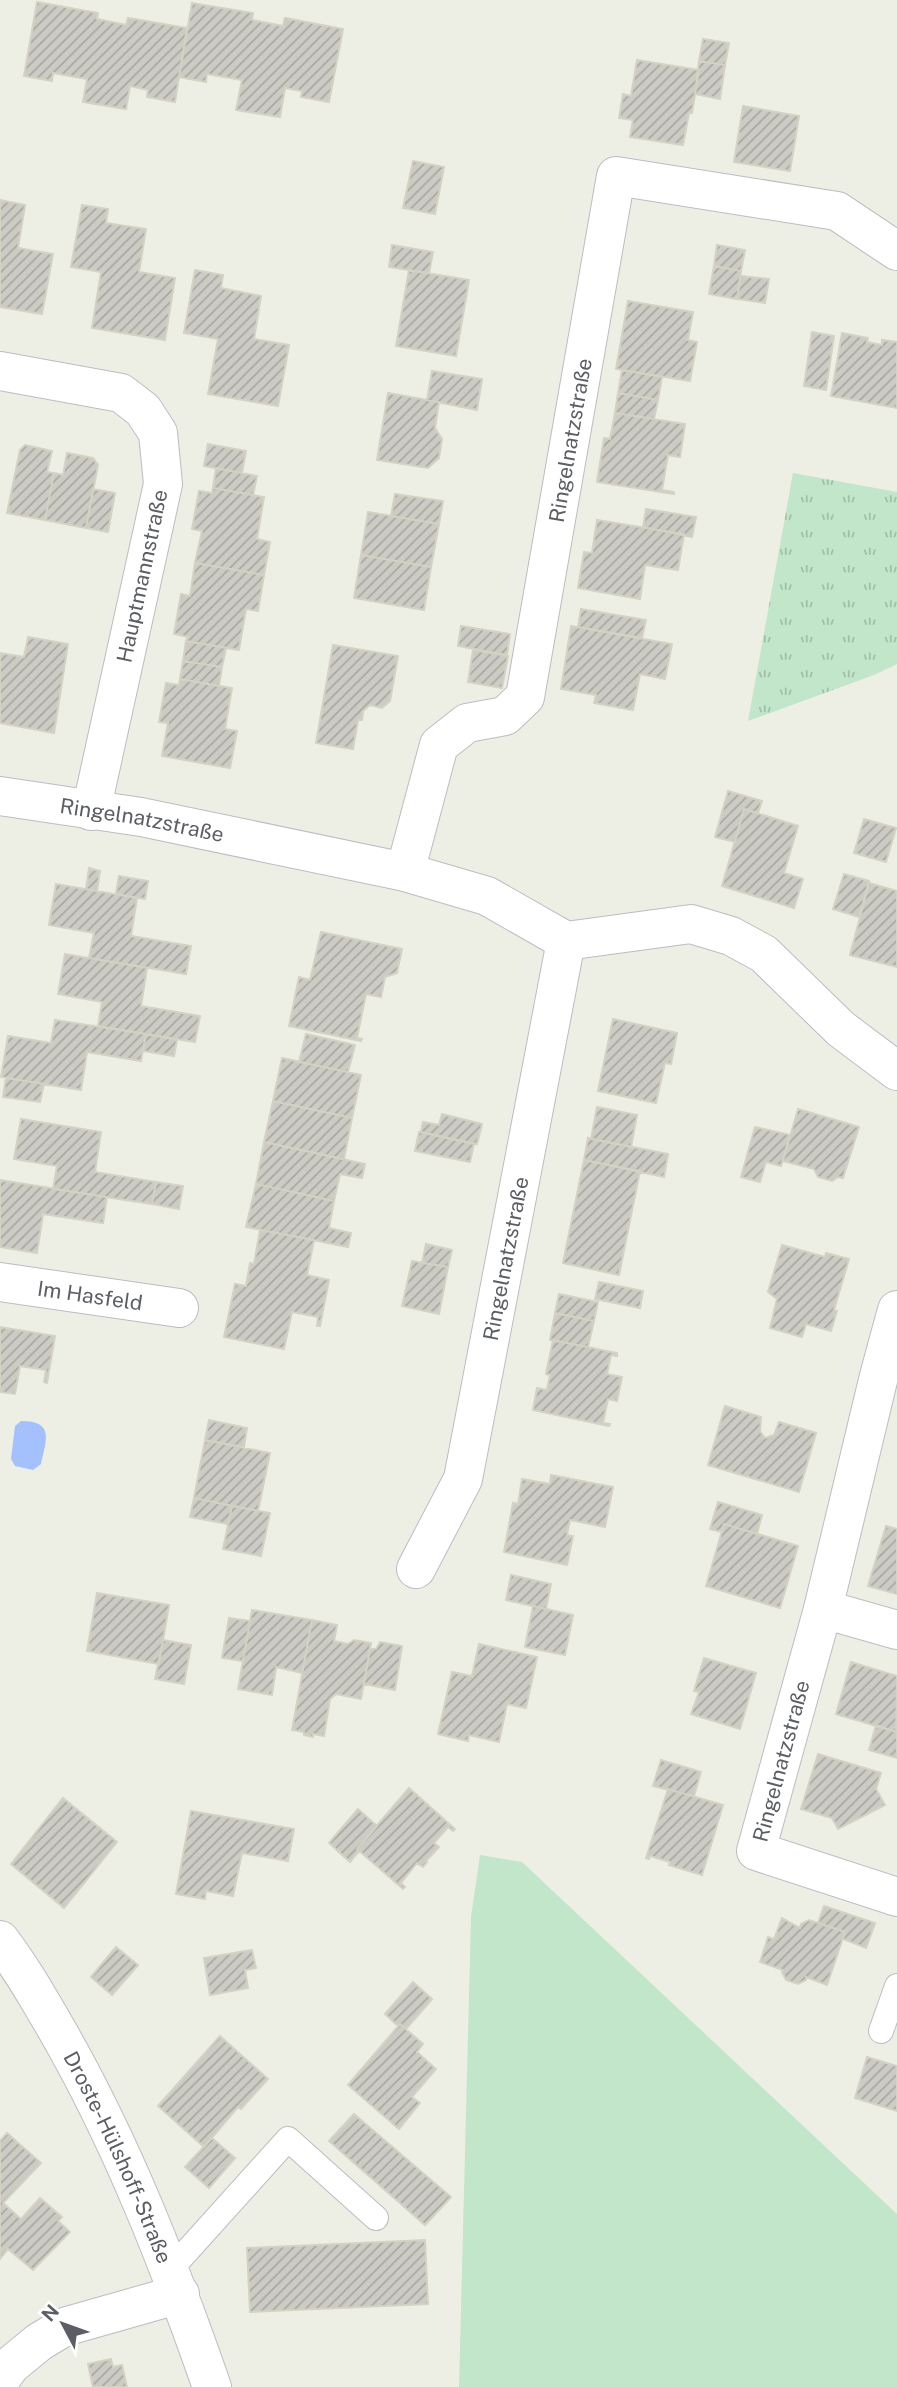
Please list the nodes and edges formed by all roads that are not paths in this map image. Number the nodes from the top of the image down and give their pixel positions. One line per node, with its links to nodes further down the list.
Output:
1 (897, 251): 5 (street, Ringelnatzstraße)
2 (0, 370): 4 (street, Hauptmannstraße)
3 (0, 796): 4 (street, Ringelnatzstraße)
4 (91, 811): 5 (street, Ringelnatzstraße)
5 (405, 872): 6 (street, Ringelnatzstraße)
6 (566, 941): 7 (street); 12 (street, Ringelnatzstraße)
7 (897, 1071)
8 (0, 1282): 9 (street, Im Hasfeld)
9 (179, 1308)
10 (897, 1310): 11 (street, Ringelnatzstraße)
11 (888, 1378): 13 (street, Ringelnatzstraße)
12 (416, 1569)
13 (823, 1609): 14 (street); 15 (street, Ringelnatzstraße)
14 (897, 1630)
15 (897, 1897)
16 (0, 1940): 20 (street, Droste-Hülshoff-Straße)
17 (897, 1986): 18 (lane)
18 (881, 2031)
19 (376, 2218): 20 (lane)
20 (175, 2282): 21 (street); 22 (street, Droste-Hülshoff-Straße)
21 (0, 2380)
22 (212, 2387)

